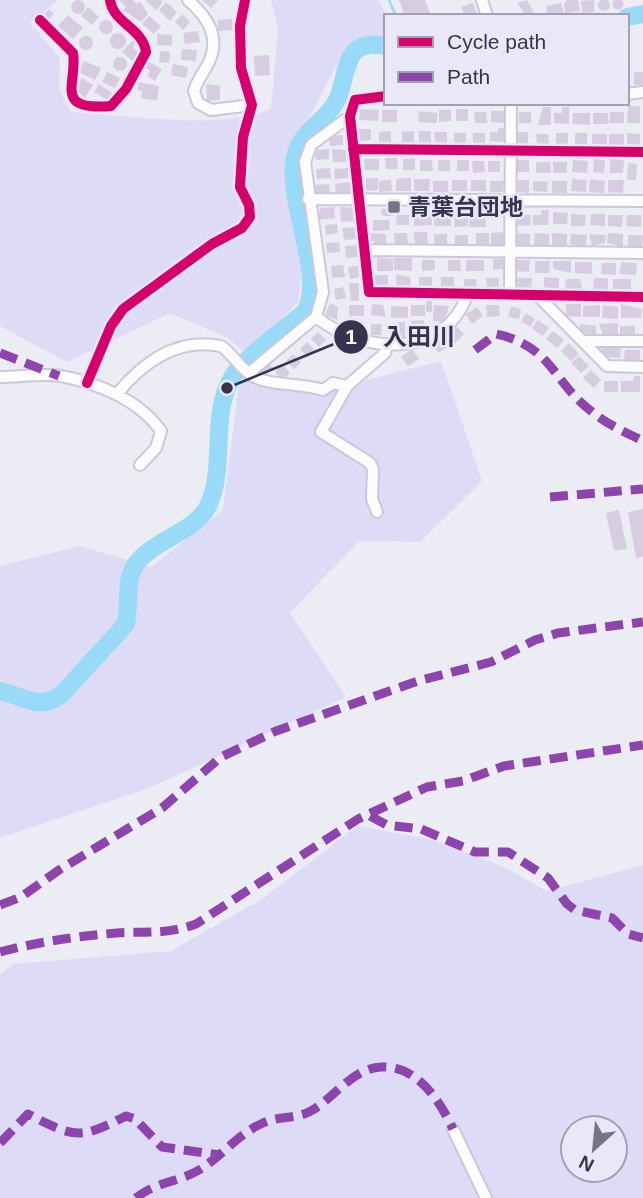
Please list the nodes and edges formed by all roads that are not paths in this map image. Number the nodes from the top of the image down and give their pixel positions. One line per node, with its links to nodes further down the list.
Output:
1 (110, 0): 4 (street)
2 (188, 0): 6 (street)
3 (246, 0): 6 (street)
4 (40, 20)
5 (384, 96): 8 (street)
6 (252, 105): 30 (street)
7 (511, 105): 10 (street)
8 (350, 116): 9 (street); 12 (street)
9 (353, 149): 10 (street); 13 (street)
10 (510, 150): 11 (street); 14 (street)
11 (643, 152)
12 (309, 199): 13 (street); 23 (street)
13 (359, 200): 14 (street); 16 (street)
14 (510, 201): 15 (street); 17 (street)
15 (643, 201)
16 (366, 250): 17 (street); 19 (street)
17 (510, 251): 18 (street); 20 (street)
18 (643, 253)
19 (467, 295): 20 (street); 26 (street)
20 (510, 295): 21 (street)
21 (538, 296): 22 (street); 24 (street)
22 (643, 297)
23 (316, 317): 26 (street); 28 (street)
24 (583, 341): 25 (street); 27 (street)
25 (643, 341)
26 (387, 345): 31 (street)
27 (643, 367)
28 (249, 372): 31 (street); 32 (street)
29 (0, 377): 30 (street)
30 (88, 383): 32 (street)
31 (347, 386): 34 (street)
32 (117, 394): 33 (street)
33 (140, 465)
34 (377, 512)
35 (453, 1129): 36 (street)
36 (486, 1198)

